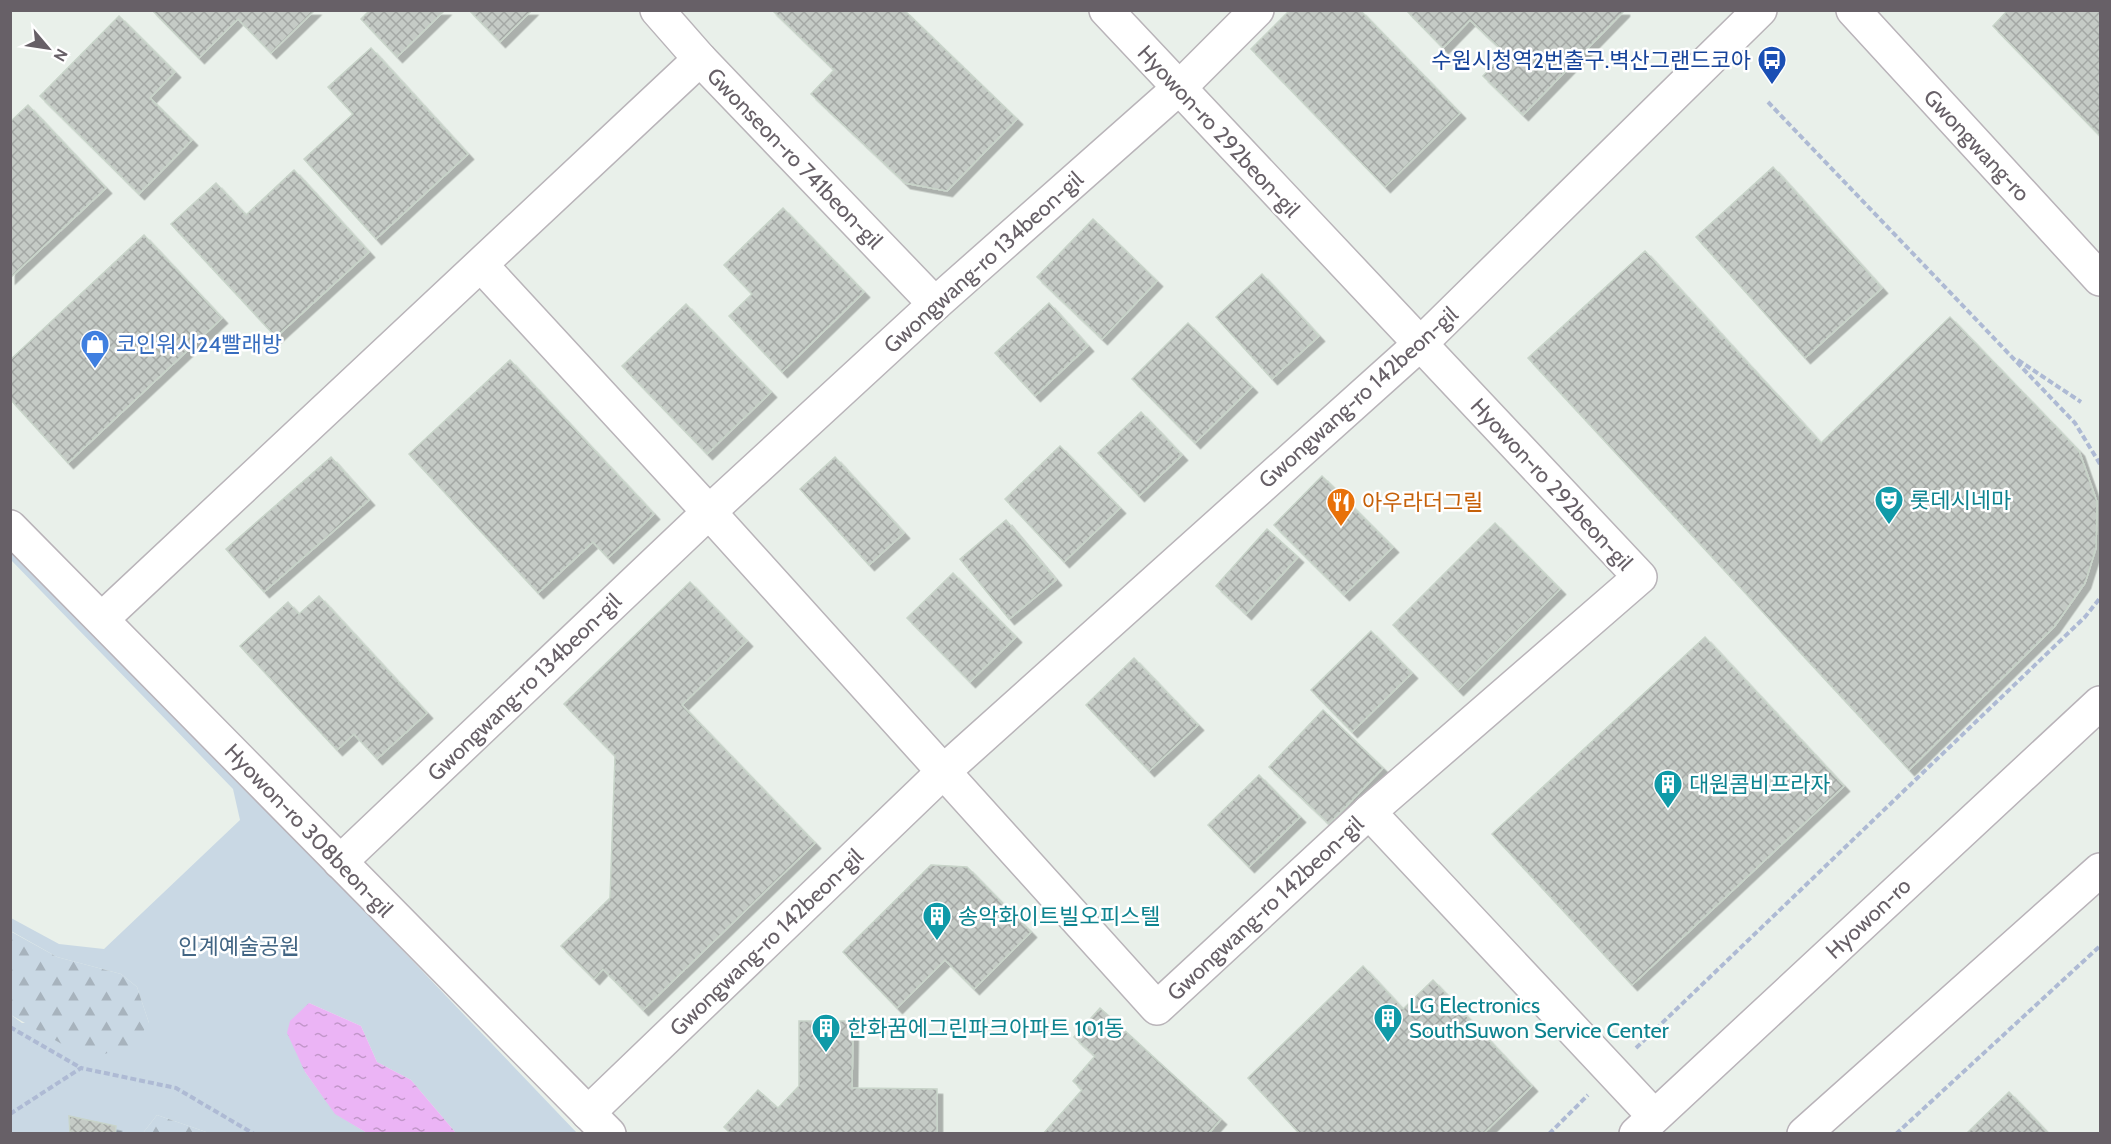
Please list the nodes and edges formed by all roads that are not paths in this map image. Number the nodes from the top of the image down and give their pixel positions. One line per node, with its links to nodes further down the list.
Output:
1 (657, 10): 6 (street, Gwonseon-ro 741beon-gil)
2 (1106, 10): 7 (street, Hyowon-ro 292beon-gil)
3 (1257, 10): 7 (street, Gwongwang-ro 134beon-gil)
4 (1760, 10): 11 (street, Gwongwang-ro 142beon-gil)
5 (1853, 10): 9 (street, Gwongwang-ro)
6 (700, 59): 8 (street); 10 (street, Gwonseon-ro 741beon-gil)
7 (1179, 88): 10 (street, Gwongwang-ro 134beon-gil); 11 (street, Hyowon-ro 292beon-gil)
8 (481, 265): 12 (street); 14 (street)
9 (2100, 279)
10 (934, 304): 12 (street, Gwongwang-ro 134beon-gil)
11 (1420, 344): 16 (street, Gwongwang-ro 142beon-gil); 17 (street, Hyowon-ro 292beon-gil)
12 (709, 512): 16 (street); 18 (street, Gwongwang-ro 134beon-gil)
13 (10, 526): 14 (street, Hyowon-ro 308beon-gil)
14 (102, 619): 18 (street, Hyowon-ro 308beon-gil)
15 (2100, 703): 21 (street, Hyowon-ro)
16 (944, 771): 17 (street, Gwongwang-ro 142beon-gil); 20 (street, Gwongwang-ro 142beon-gil)
17 (1369, 812): 21 (street)
18 (340, 862): 20 (street, Hyowon-ro 308beon-gil)
19 (2100, 870): 22 (street)
20 (599, 1123)
21 (1645, 1125)
22 (1804, 1134)

